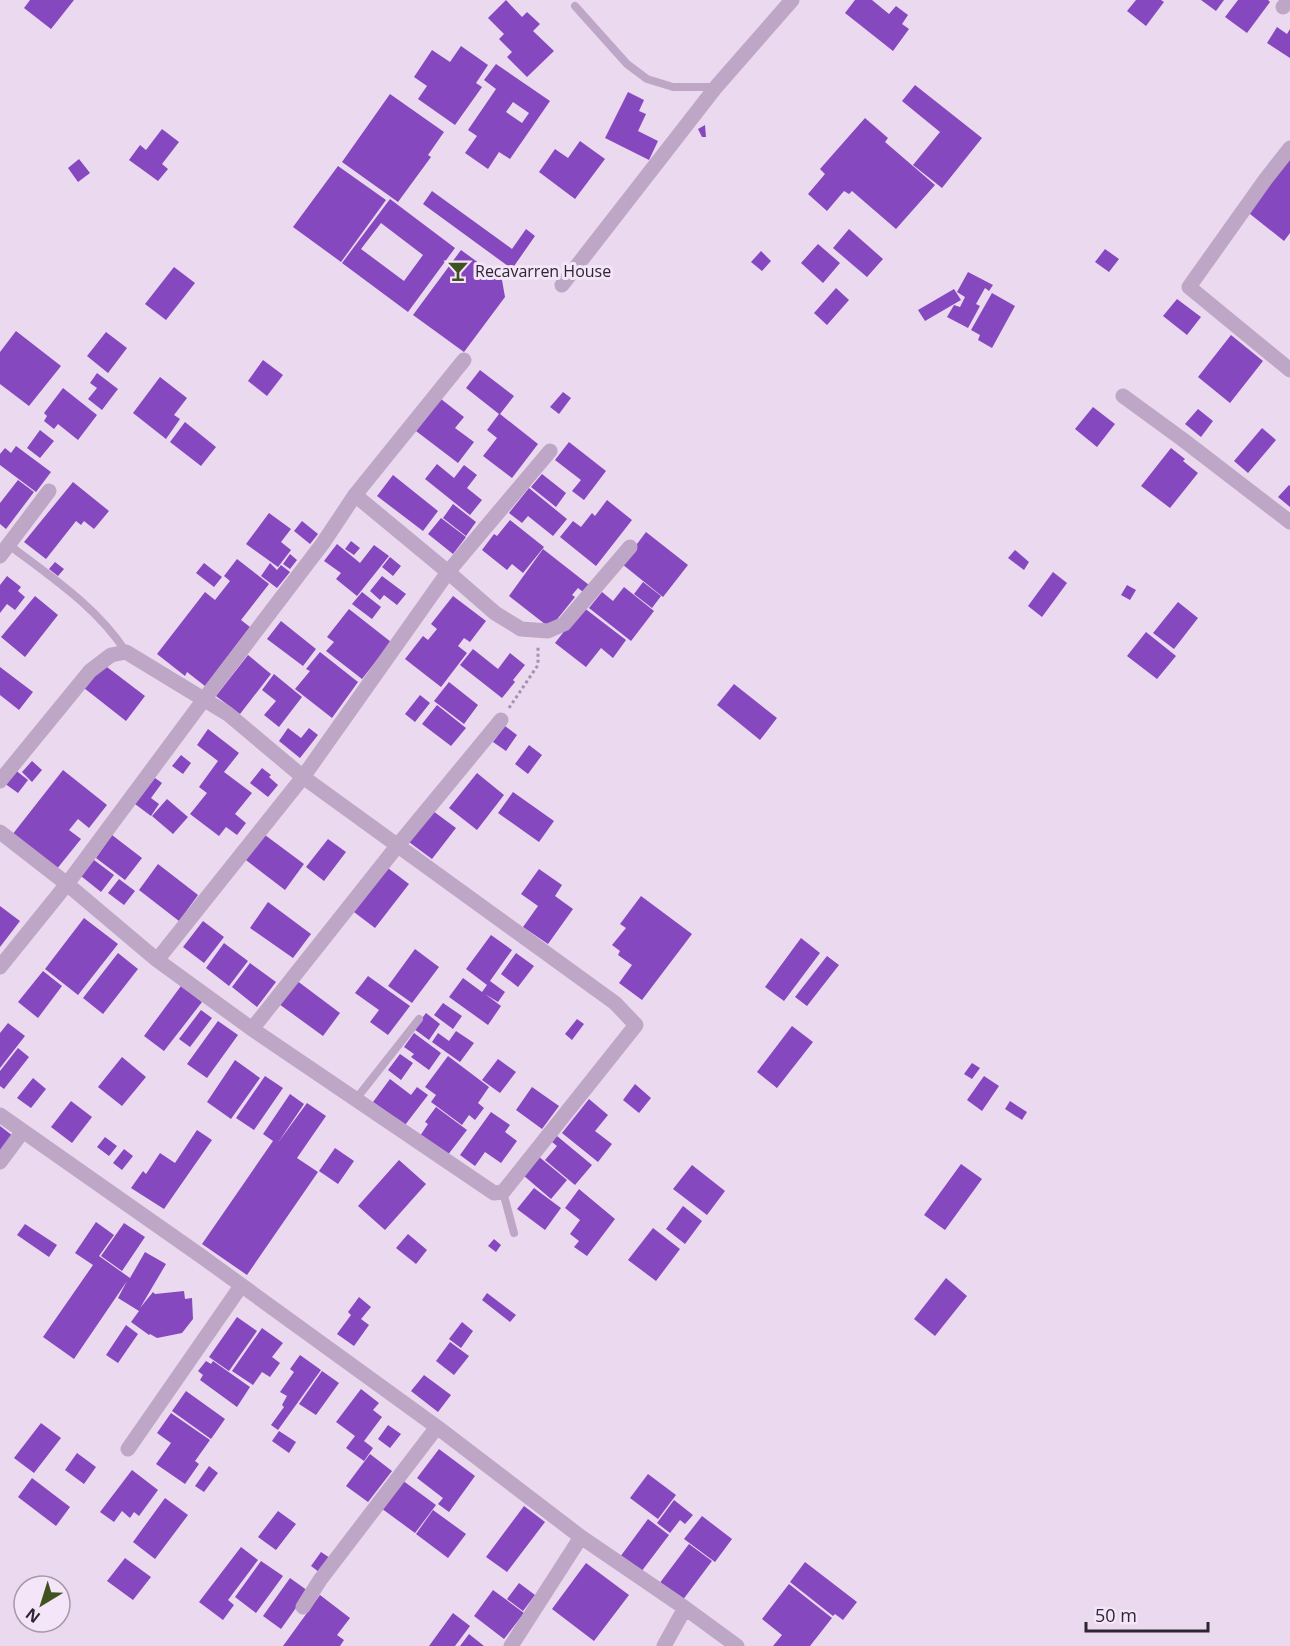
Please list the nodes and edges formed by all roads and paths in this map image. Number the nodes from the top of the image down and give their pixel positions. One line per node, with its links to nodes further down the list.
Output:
1 (792, 0): 3 (street)
2 (575, 6): 3 (lane)
3 (716, 87): 5 (street)
4 (1290, 148): 7 (street)
5 (562, 285)
6 (464, 360): 11 (street)
7 (1290, 370)
8 (1123, 396): 12 (street)
9 (550, 451): 15 (street)
10 (49, 491): 14 (street)
11 (355, 495): 15 (street); 18 (street)
12 (1290, 522)
13 (630, 547): 16 (street)
14 (4, 551): 17 (lane)
15 (448, 572): 16 (street); 20 (street)
16 (539, 630): 19 (path)
17 (126, 652): 18 (street); 21 (street)
18 (205, 698): 20 (street); 24 (street)
19 (501, 720): 23 (street)
20 (303, 777): 23 (street); 25 (street)
21 (0, 781)
22 (0, 832): 24 (street)
23 (398, 846): 28 (street); 33 (street)
24 (67, 884): 25 (street); 26 (street)
25 (157, 960): 28 (street)
26 (0, 967)
27 (419, 1019): 29 (lane)
28 (252, 1029): 29 (street)
29 (356, 1099): 33 (street)
30 (0, 1115): 31 (street)
31 (23, 1131): 32 (street); 35 (street)
32 (0, 1162)
33 (503, 1192): 34 (lane)
34 (514, 1233)
35 (241, 1286): 36 (street); 37 (street)
36 (437, 1427): 38 (street); 39 (street)
37 (128, 1449)
38 (580, 1537): 40 (street); 41 (street)
39 (303, 1606)
40 (686, 1608): 42 (street); 43 (street)
41 (512, 1646)
42 (664, 1646)
43 (737, 1646)

